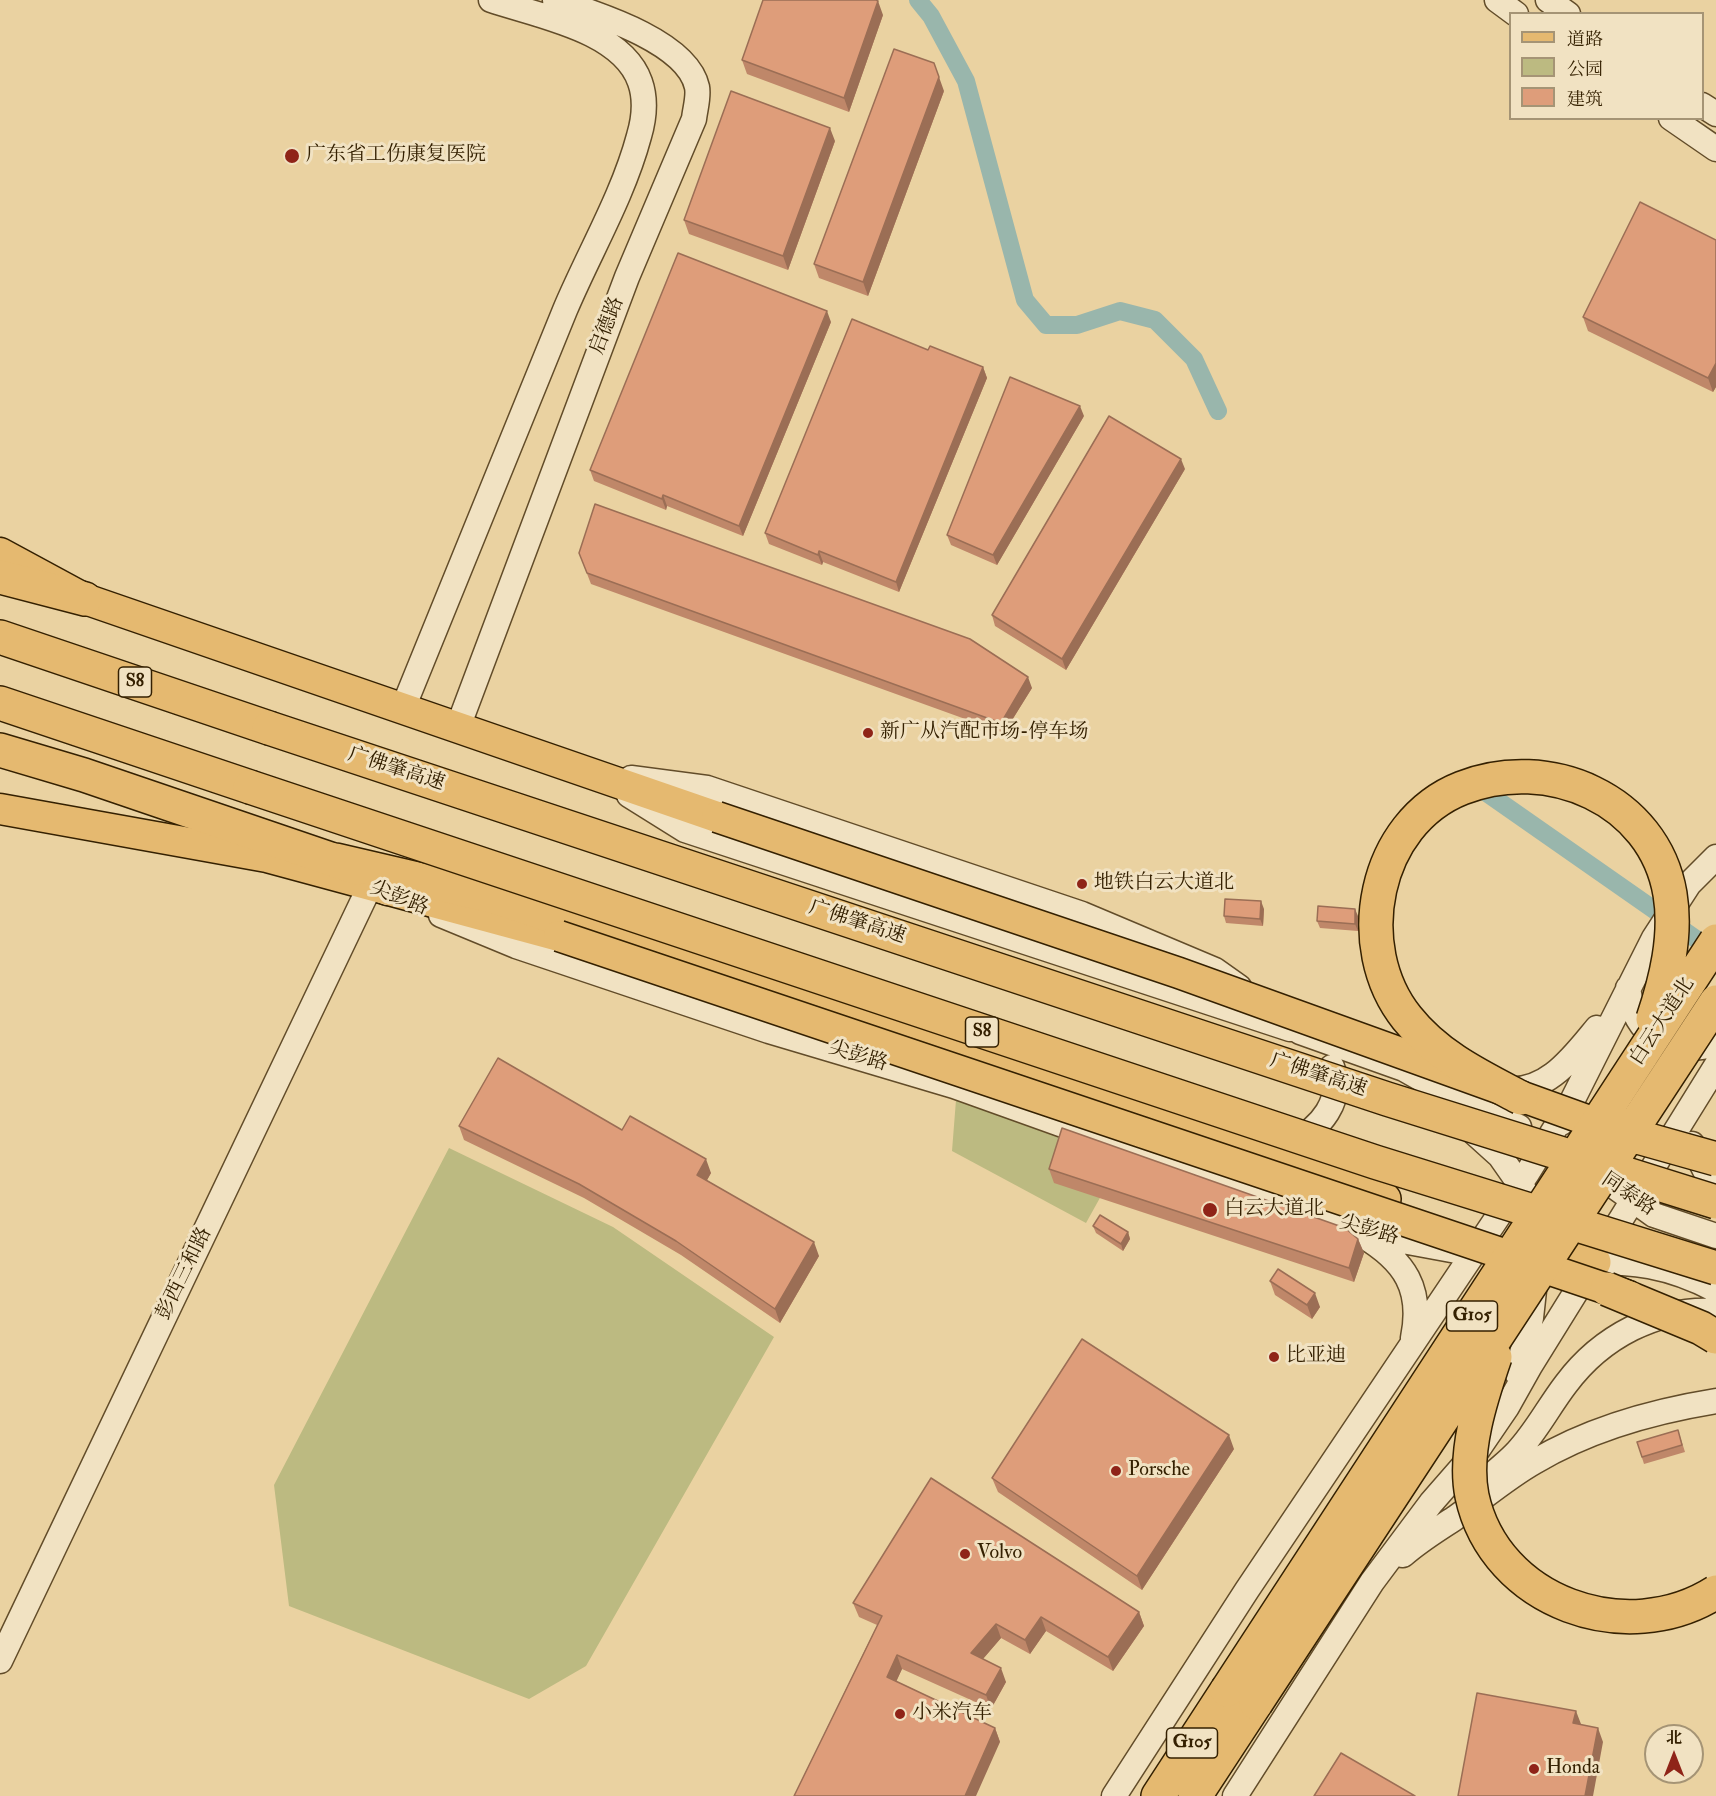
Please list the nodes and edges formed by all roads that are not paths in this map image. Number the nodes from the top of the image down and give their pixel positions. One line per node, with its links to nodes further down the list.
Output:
1 (491, 0): 14 (street)
2 (555, 0): 15 (street, 启德路)
3 (1497, 0): 5 (street)
4 (1548, 0): 6 (street)
5 (1513, 12)
6 (1565, 12)
7 (1674, 120): 8 (street)
8 (1716, 149)
9 (0, 553): 11 (main road)
10 (0, 577): 11 (highway)
11 (85, 599): 14 (main road)
12 (0, 637): 39 (highway, 广佛肇高速 / S8, bridge)
13 (0, 704): 43 (highway, S8, bridge)
14 (403, 708): 15 (main road)
15 (458, 727): 17 (main road)
16 (0, 750): 20 (highway)
17 (597, 774): 26 (street); 26 (street); 31 (main road, bridge)
18 (0, 810): 21 (main road, 尖彭路)
19 (1716, 857): 24 (street, bridge)
20 (336, 860): 22 (highway); 34 (highway)
21 (370, 886): 22 (main road); 41 (street, 尖彭路); 57 (street, 彭西三和路)
22 (559, 936): 44 (main road, bridge)
23 (1716, 941): 28 (highway, 白云大道北 / G105, bridge)
24 (1628, 988): 27 (street); 30 (street); 35 (street)
25 (1716, 1002): 48 (highway, 白云大道北 / G105, bridge)
26 (1300, 1032): 30 (street); 34 (street)
27 (1716, 1044)
28 (1640, 1058): 31 (highway, bridge); 58 (highway, 白云大道北 / G105, bridge)
29 (1716, 1066): 32 (street)
30 (1404, 1069): 35 (street); 53 (street)
31 (1521, 1098): 33 (main road, bridge)
32 (1681, 1123): 38 (street); 40 (street)
33 (1613, 1130): 36 (highway, bridge); 37 (main road, bridge)
34 (1225, 1142): 44 (highway)
35 (1555, 1147): 40 (street); 51 (street)
36 (1716, 1159)
37 (1716, 1167)
38 (1716, 1193)
39 (1716, 1202)
40 (1626, 1210): 42 (street, 同泰路); 44 (street); 45 (street)
41 (1345, 1226): 44 (street, 尖彭路); 51 (street)
42 (1716, 1236)
43 (1716, 1268)
44 (1601, 1275): 46 (street, 尖彭路); 49 (main road, bridge); 50 (highway, bridge); 53 (street)
45 (1716, 1282)
46 (1716, 1290)
47 (1716, 1311): 55 (street)
48 (1512, 1313): 56 (highway, bridge); 58 (highway, 白云大道北 / G105, bridge)
49 (1716, 1325)
50 (1716, 1337)
51 (1411, 1346): 53 (street); 54 (street)
52 (1716, 1401): 55 (street)
53 (1508, 1407): 55 (street)
54 (1318, 1483): 55 (street); 59 (street)
55 (1416, 1535): 62 (street)
56 (1716, 1592)
57 (0, 1661)
58 (1241, 1697): 60 (highway, 白云大道北 / G105); 61 (highway, 白云大道北 / G105)
59 (1114, 1796)
60 (1158, 1796)
61 (1195, 1796)
62 (1235, 1796)

